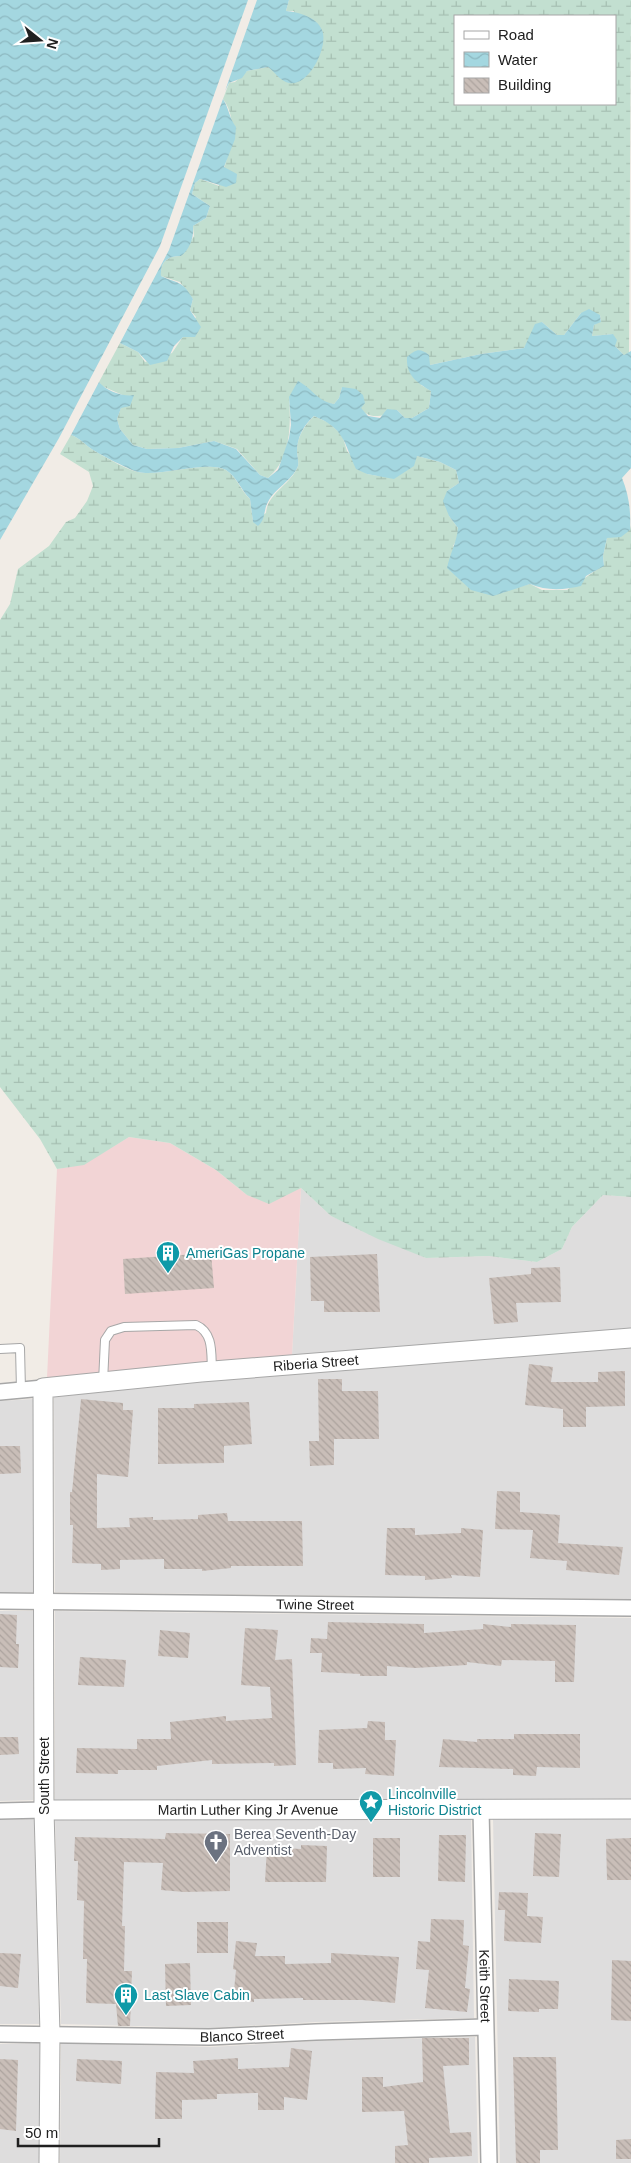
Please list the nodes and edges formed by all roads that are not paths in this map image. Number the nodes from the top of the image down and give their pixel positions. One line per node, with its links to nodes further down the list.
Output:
1 (631, 1338): 3 (street, Riberia Street)
2 (0, 1349): 6 (lane)
3 (212, 1372): 4 (street, Riberia Street); 4 (lane)
4 (103, 1382): 5 (street, Riberia Street)
5 (43, 1388): 6 (street, Riberia Street); 8 (street, South Street)
6 (21, 1390): 7 (street, Riberia Street)
7 (0, 1392)
8 (44, 1601): 9 (street, Twine Street); 10 (street, Twine Street); 12 (street, South Street)
9 (0, 1602)
10 (631, 1608)
11 (631, 1809): 13 (street, Martin Luther King Jr Avenue)
12 (44, 1810): 13 (street, Martin Luther King Jr Avenue); 14 (street); 17 (street, South Street)
13 (482, 1810): 15 (street, Keith Street)
14 (0, 1811)
15 (485, 2028): 17 (street, Blanco Street); 19 (street, Keith Street)
16 (0, 2034): 17 (street, Blanco Street)
17 (50, 2034): 18 (street, South Street)
18 (49, 2163)
19 (489, 2163)

